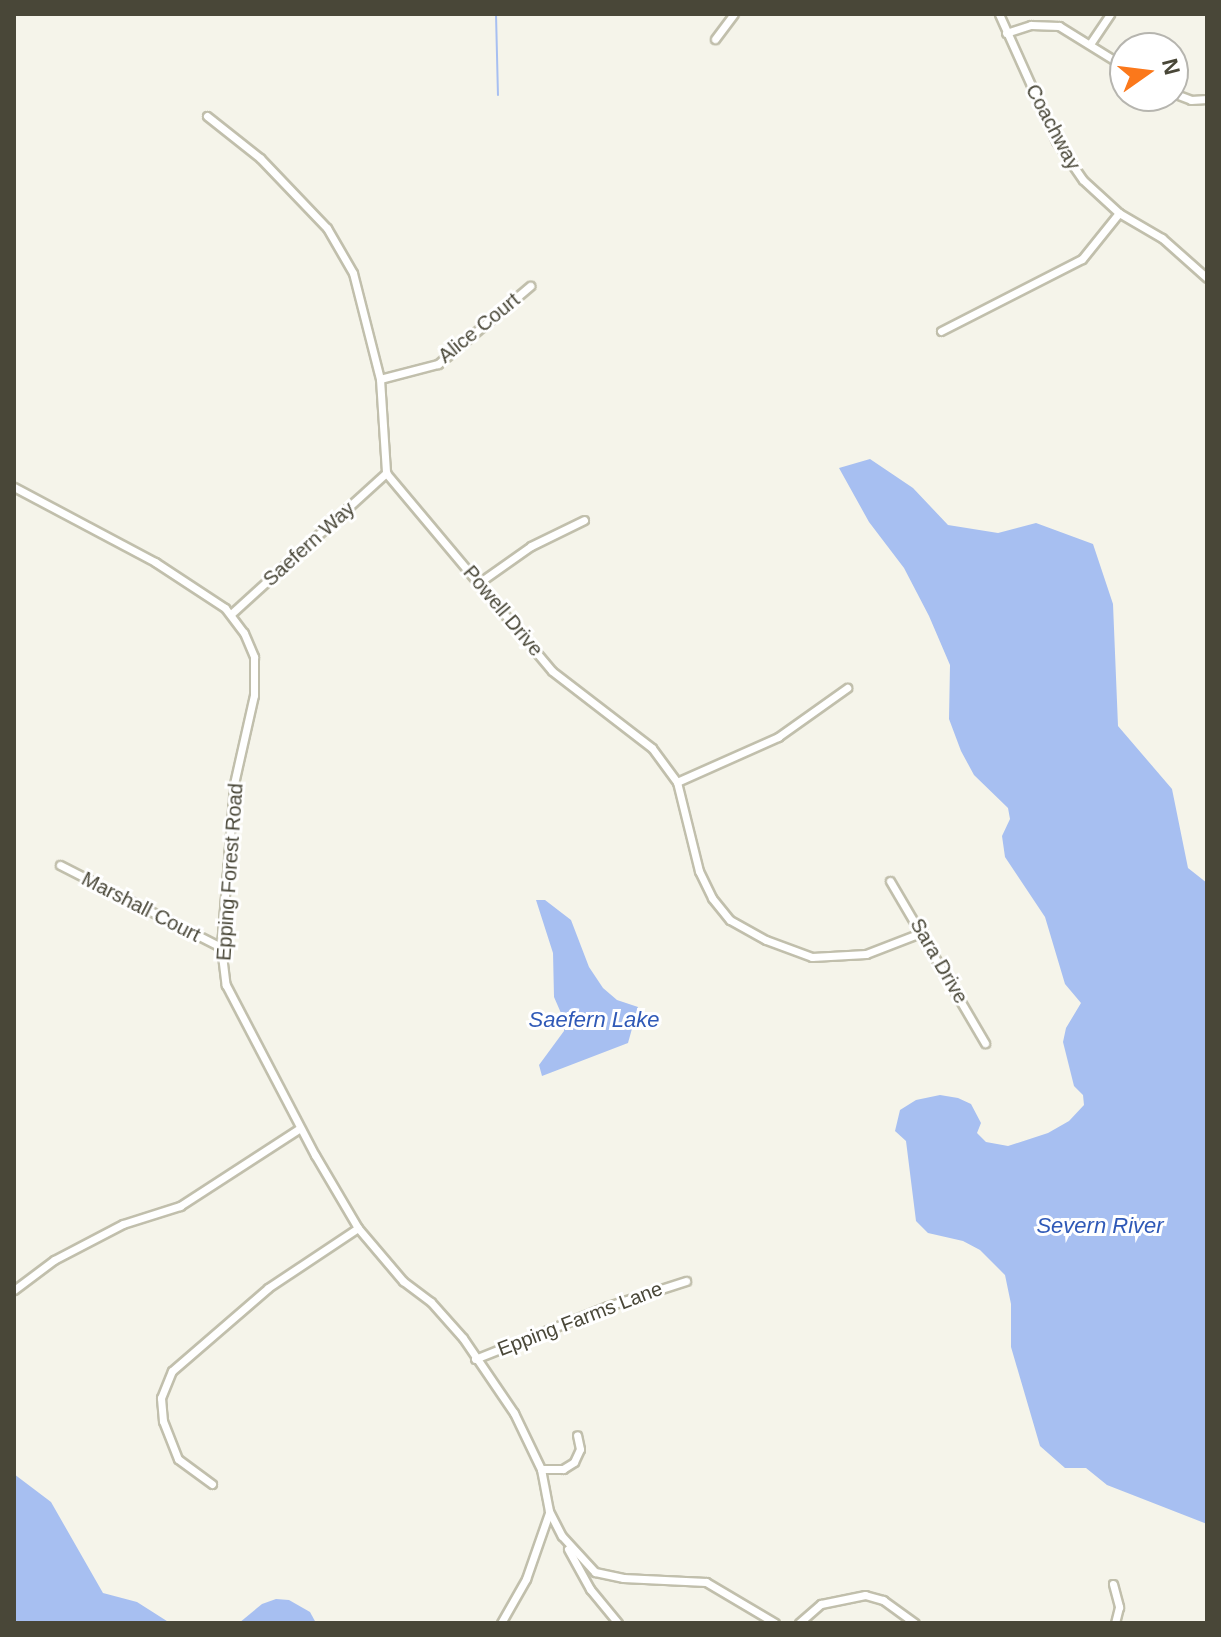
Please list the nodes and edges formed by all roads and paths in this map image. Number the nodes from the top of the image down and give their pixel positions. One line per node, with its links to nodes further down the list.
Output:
1 (734, 14): 5 (street)
2 (999, 14): 4 (street, Coachway)
3 (1110, 14): 6 (street)
4 (1006, 33): 6 (street); 9 (street, Coachway)
5 (715, 39)
6 (1090, 44): 7 (street)
7 (1109, 56)
8 (207, 116): 13 (street)
9 (1119, 213): 10 (street, Coachway); 12 (street)
10 (1207, 278)
11 (530, 286): 13 (street, Alice Court)
12 (941, 331)
13 (380, 379): 14 (street)
14 (386, 473): 17 (street, Powell Drive); 18 (street, Saefern Way)
15 (14, 487): 18 (street, Epping Forest Road)
16 (584, 520): 17 (street)
17 (480, 582): 20 (street, Powell Drive)
18 (231, 614): 24 (street, Epping Forest Road)
19 (847, 688): 20 (street)
20 (677, 782): 23 (street, Powell Drive)
21 (60, 865): 24 (street, Marshall Court)
22 (890, 881): 23 (street, Sara Drive)
23 (923, 932): 25 (street, Sara Drive)
24 (221, 947): 26 (street, Epping Forest Road)
25 (985, 1043)
26 (300, 1128): 27 (street, Epping Forest Road); 29 (street)
27 (358, 1228): 30 (street, Epping Forest Road); 33 (street)
28 (686, 1281): 30 (street, Epping Farms Lane)
29 (14, 1290)
30 (475, 1359): 32 (street, Epping Forest Road)
31 (577, 1435): 32 (street)
32 (541, 1469): 34 (street, Epping Forest Road)
33 (212, 1484)
34 (549, 1511): 35 (street); 37 (street)
35 (562, 1536): 38 (street); 39 (street)
36 (1113, 1584): 42 (street)
37 (501, 1623)
38 (618, 1623)
39 (775, 1623)
40 (799, 1623): 41 (street)
41 (915, 1623)
42 (1115, 1623)

